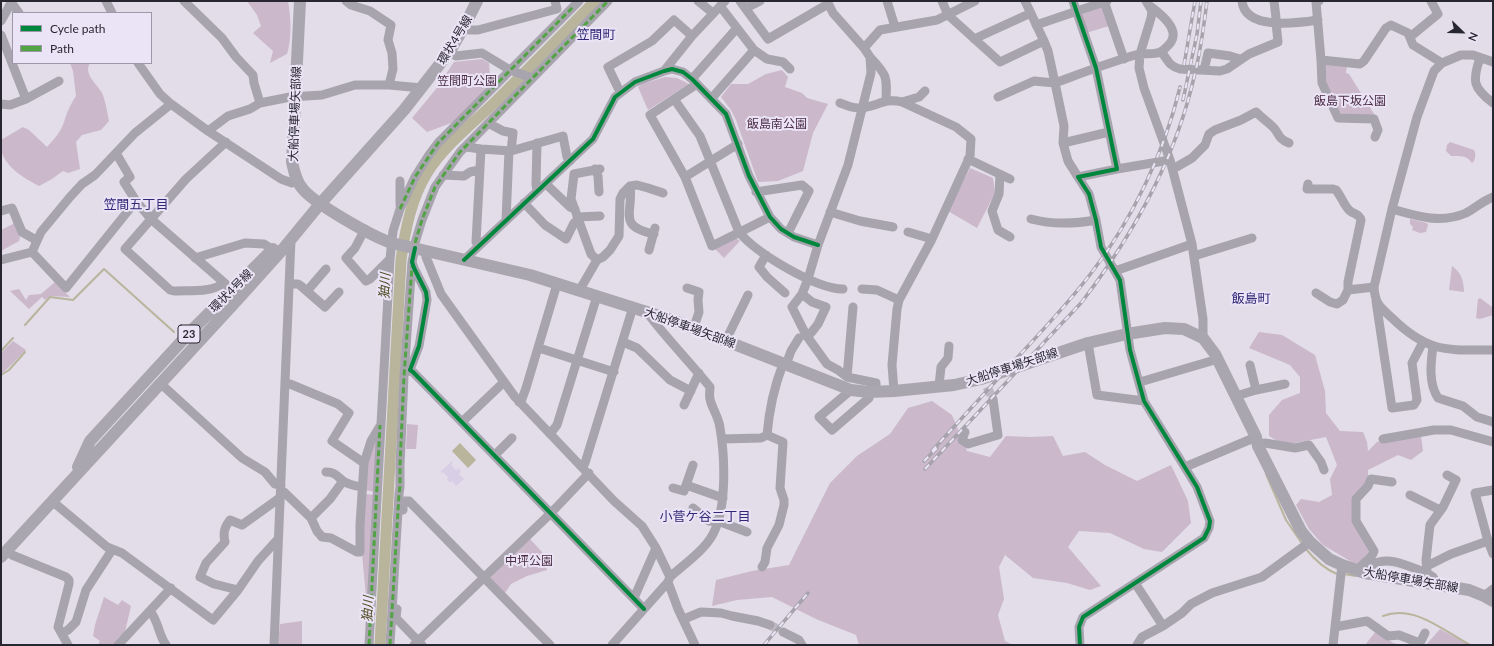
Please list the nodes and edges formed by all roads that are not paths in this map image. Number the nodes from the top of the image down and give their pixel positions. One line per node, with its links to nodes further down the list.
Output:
1 (106, 1): 28 (street)
2 (184, 1): 79 (street)
3 (300, 1): 72 (main road, 大船停車場矢部線)
4 (346, 1): 68 (street)
5 (477, 1): 36 (main road, 環状4号線 / 23)
6 (608, 1): 64 (street)
7 (698, 1): 29 (street)
8 (760, 1): 25 (street)
9 (887, 1): 37 (street)
10 (942, 1): 31 (street)
11 (975, 1): 31 (street)
12 (1025, 1): 30 (street)
13 (1073, 1): 26 (street)
14 (1105, 1): 26 (street); 51 (street)
15 (1242, 1): 34 (street)
16 (1274, 1): 34 (street)
17 (1319, 1): 32 (street)
18 (1431, 1): 41 (street)
19 (12, 2): 27 (street); 33 (street)
20 (723, 3): 29 (street); 38 (street)
21 (827, 3): 25 (street); 44 (street)
22 (576, 4): 24 (street); 61 (street)
23 (1148, 4): 47 (street); 48 (street)
24 (556, 5): 36 (street)
25 (743, 5)
26 (1077, 11): 35 (street); 59 (street)
27 (17, 12)
28 (112, 12)
29 (713, 13): 40 (street)
30 (1031, 13): 35 (street); 42 (street)
31 (948, 15): 37 (street); 42 (street)
32 (1318, 20): 34 (street); 53 (street)
33 (1, 22)
34 (1275, 23): 52 (street)
35 (1036, 25): 43 (street)
36 (464, 27): 46 (main road, 環状4号線 / 23)
37 (895, 27): 44 (street)
38 (737, 28): 45 (street); 66 (street)
39 (1, 35): 54 (street)
40 (692, 36): 63 (street); 71 (street)
41 (1410, 37): 53 (street); 55 (street)
42 (974, 39): 43 (street)
43 (1044, 41): 67 (street)
44 (864, 48): 49 (street)
45 (754, 50): 60 (street); 76 (street)
46 (450, 52): 61 (street); 69 (main road, 環状4号線 / 23)
47 (1161, 52): 48 (street); 62 (street)
48 (1140, 54): 51 (street); 101 (street)
49 (870, 57): 77 (street); 84 (street)
50 (1480, 58): 55 (street); 56 (street); 81 (street)
51 (1124, 59): 59 (street)
52 (1240, 59): 62 (street); 62 (street)
53 (1321, 60): 88 (street)
54 (12, 61)
55 (1442, 62): 123 (street)
56 (1493, 62)
57 (13, 64): 74 (street)
58 (139, 64): 83 (street)
59 (1096, 68): 67 (street); 87 (street)
60 (790, 69)
61 (510, 70): 64 (street); 122 (street)
62 (1204, 70)
63 (664, 71): 66 (street); 71 (street)
64 (532, 78): 85 (street)
65 (59, 81): 74 (street)
66 (694, 81): 75 (street); 76 (street)
67 (1055, 83): 73 (street); 91 (street)
68 (389, 85): 69 (street); 72 (street)
69 (422, 88): 121 (main road, 環状4号線 / 23)
70 (925, 91): 78 (street)
71 (620, 92): 99 (street)
72 (295, 97): 79 (street); 108 (main road, 大船停車場矢部線)
73 (998, 97)
74 (26, 99): 82 (street)
75 (674, 99): 100 (street); 106 (street)
76 (711, 100): 93 (street)
77 (886, 100): 78 (street); 84 (street)
78 (902, 102): 98 (street)
79 (260, 103): 86 (street)
80 (840, 103): 84 (street)
81 (1493, 103)
82 (1, 104)
83 (171, 104): 86 (street); 97 (street)
84 (863, 107): 125 (street)
85 (488, 124): 94 (street); 96 (street)
86 (208, 131): 89 (street)
87 (1109, 132): 91 (street); 102 (street)
88 (1375, 137)
89 (226, 142): 108 (street); 129 (street)
90 (537, 143): 96 (street); 99 (street); 114 (street)
91 (1063, 143): 107 (street)
92 (1289, 143): 101 (street)
93 (738, 144): 100 (street); 116 (street)
94 (466, 147): 95 (street); 104 (street)
95 (481, 149): 96 (street); 103 (street)
96 (510, 150): 131 (street)
97 (116, 153): 119 (street); 142 (street)
98 (968, 159): 105 (street); 141 (street)
99 (570, 161): 111 (street)
100 (710, 161): 106 (street); 135 (street)
101 (1172, 165): 102 (street); 144 (street)
102 (1117, 169): 107 (street)
103 (479, 170): 104 (street); 145 (street)
104 (443, 175): 147 (street)
105 (1000, 175): 109 (street); 139 (street)
106 (685, 177): 135 (street)
107 (1078, 177): 132 (street)
108 (297, 180): 121 (main road, 大船停車場矢部線)
109 (1010, 180)
110 (400, 181): 122 (street)
111 (546, 184): 114 (street); 126 (street)
112 (1308, 184): 169 (street)
113 (630, 186): 117 (street); 149 (street); 157 (street)
114 (537, 191): 120 (street)
115 (599, 192): 126 (street)
116 (756, 192): 128 (street); 137 (street)
117 (658, 194)
118 (1493, 197): 123 (street)
119 (136, 201): 129 (street); 150 (street)
120 (524, 203): 126 (street); 131 (street)
121 (320, 204): 134 (main road, 大船停車場矢部線); 138 (main road, 環状4号線 / 23)
122 (400, 209): 143 (street)
123 (1392, 210): 165 (street)
124 (1, 211): 142 (street)
125 (830, 212): 133 (street); 146 (street)
126 (577, 216): 127 (street); 157 (street)
127 (600, 216)
128 (770, 217): 135 (street); 137 (street)
129 (151, 219): 153 (street); 164 (street)
130 (1030, 219): 132 (street)
131 (506, 220): 145 (street)
132 (1096, 220): 160 (street)
133 (893, 227)
134 (365, 229): 143 (main road, 大船停車場矢部線); 154 (street)
135 (739, 232): 151 (street)
136 (908, 232): 141 (street)
137 (788, 233): 146 (street)
138 (291, 235): 148 (main road, 環状4号線 / 23); 162 (street); 205 (main road, 環状4号線 / 23)
139 (1010, 237)
140 (1252, 238): 152 (street)
141 (932, 239): 178 (street)
142 (36, 240): 150 (street)
143 (393, 243): 147 (main road, 大船停車場矢部線); 154 (street)
144 (1192, 244): 152 (street); 160 (street)
145 (479, 245): 156 (street)
146 (818, 245): 161 (street)
147 (417, 247): 156 (main road, 大船停車場矢部線); 158 (street); 203 (street)
148 (272, 250): 153 (street); 164 (main road, 環状4号線 / 23)
149 (649, 250)
150 (32, 252): 155 (street)
151 (766, 255): 161 (street); 173 (street)
152 (1194, 256): 186 (street)
153 (195, 258): 164 (street)
154 (390, 259): 221 (street)
155 (1, 260)
156 (464, 260): 163 (main road, 大船停車場矢部線)
157 (597, 260): 171 (street)
158 (412, 262): 199 (street); 199 (street)
159 (326, 269): 170 (street)
160 (1115, 271): 185 (street)
161 (808, 279): 167 (street); 175 (street)
162 (289, 284): 170 (street); 206 (street)
163 (557, 284): 171 (main road, 大船停車場矢部線); 193 (street)
164 (228, 287): 238 (main road, 環状4号線 / 23)
165 (1374, 287): 169 (street); 179 (street)
166 (687, 288): 183 (street)
167 (843, 289)
168 (862, 289): 178 (street)
169 (1348, 290): 174 (street)
170 (307, 291): 172 (street)
171 (579, 291): 177 (main road, 大船停車場矢部線)
172 (338, 292)
173 (785, 293)
174 (1316, 293)
175 (802, 294): 184 (street); 184 (street)
176 (748, 295): 187 (street)
177 (597, 296): 181 (main road, 大船停車場矢部線); 196 (street)
178 (899, 300): 212 (street)
179 (1376, 300): 189 (street); 189 (street)
180 (853, 307): 202 (street)
181 (633, 308): 182 (main road, 大船停車場矢部線); 188 (street)
182 (648, 312): 183 (main road, 大船停車場矢部線); 201 (street)
183 (694, 327): 187 (main road, 大船停車場矢部線)
184 (804, 334): 197 (street); 202 (street)
185 (1127, 334): 186 (main road, 大船停車場矢部線); 190 (main road, 大船停車場矢部線); 204 (street)
186 (1203, 338): 195 (main road, 大船停車場矢部線)
187 (726, 340): 197 (main road, 大船停車場矢部線)
188 (623, 342): 200 (street); 211 (street)
189 (1424, 342): 192 (street)
190 (1088, 343): 208 (main road, 大船停車場矢部線); 216 (street)
191 (949, 346): 208 (street)
192 (1433, 346): 194 (street); 220 (street)
193 (539, 348): 196 (street); 217 (street)
194 (1493, 350)
195 (1218, 359): 204 (street); 214 (main road, 大船停車場矢部線)
196 (578, 360): 200 (street); 223 (street)
197 (784, 365): 209 (main road, 大船停車場矢部線); 224 (street)
198 (1250, 365): 210 (street)
199 (408, 370): 219 (street); 290 (street)
200 (614, 372): 234 (street)
201 (699, 373): 211 (street); 227 (street)
202 (847, 377): 213 (street)
203 (504, 382): 217 (street); 219 (street)
204 (1140, 382): 216 (street)
205 (160, 383): 238 (main road, 環状4号線 / 23); 245 (street)
206 (285, 384): 231 (street); 245 (street)
207 (1285, 384): 210 (street)
208 (940, 386): 212 (main road, 大船停車場矢部線)
209 (851, 390): 213 (main road, 大船停車場矢部線); 213 (street)
210 (1256, 390): 214 (street)
211 (690, 391): 218 (street)
212 (894, 391): 213 (main road, 大船停車場矢部線)
213 (872, 392)
214 (1236, 396): 228 (main road, 大船停車場矢部線)
215 (993, 399): 222 (street)
216 (1144, 401): 233 (street)
217 (519, 402): 223 (street)
218 (684, 405)
219 (462, 421): 230 (street)
220 (1493, 422)
221 (380, 425): 231 (street); 246 (street)
222 (965, 432)
223 (550, 434): 234 (street)
224 (767, 435): 227 (street); 264 (street)
225 (512, 438): 230 (street)
226 (1383, 438): 229 (street)
227 (722, 439): 248 (street)
228 (1257, 441): 233 (street); 235 (street); 257 (main road, 大船停車場矢部線)
229 (1493, 442)
230 (495, 455): 252 (street)
231 (364, 464): 243 (street)
232 (693, 465): 241 (street)
233 (1185, 468): 269 (street)
234 (586, 470): 252 (street); 259 (street)
235 (1324, 470)
236 (326, 472): 239 (street)
237 (1447, 475): 251 (street)
238 (74, 477): 249 (main road, 環状4号線 / 23)
239 (343, 481): 243 (street); 253 (street)
240 (1392, 482): 266 (street)
241 (686, 485): 242 (street); 248 (street)
242 (673, 488)
243 (362, 489): 246 (street); 253 (street)
244 (1493, 490): 258 (street)
245 (281, 491): 253 (street); 256 (street); 272 (street)
246 (377, 494): 289 (street)
247 (1410, 495): 251 (street)
248 (722, 498): 254 (street)
249 (52, 501): 260 (street); 261 (main road, 環状4号線 / 23)
250 (693, 508): 254 (street)
251 (1440, 510): 265 (street)
252 (551, 513): 267 (street); 274 (street)
253 (311, 518)
254 (718, 521): 255 (street); 268 (street)
255 (748, 532)
256 (278, 539): 272 (street); 288 (street)
257 (1310, 542): 263 (main road, 大船停車場矢部線); 279 (street)
258 (1488, 542): 262 (street); 265 (street)
259 (656, 548): 268 (street); 274 (street)
260 (112, 550): 271 (street); 282 (street)
261 (4, 554): 282 (street)
262 (1493, 554)
263 (1342, 565): 266 (main road, 大船停車場矢部線); 280 (street)
264 (762, 567)
265 (1427, 570): 266 (street); 270 (street)
266 (1361, 572): 270 (main road, 大船停車場矢部線)
267 (484, 578): 284 (street); 284 (street); 291 (street)
268 (669, 580): 275 (street); 277 (street)
269 (1135, 583): 279 (street); 295 (street)
270 (1439, 586): 273 (main road, 大船停車場矢部線)
271 (171, 588): 272 (street); 276 (street)
272 (238, 590)
273 (1490, 595)
274 (634, 598): 275 (street)
275 (644, 609): 292 (street)
276 (150, 611): 286 (street); 287 (street)
277 (684, 619): 278 (street); 293 (street)
278 (770, 625)
279 (1163, 626): 296 (street)
280 (1335, 628): 283 (street); 297 (street)
281 (783, 632): 294 (street)
282 (62, 633): 285 (street)
283 (1425, 633)
284 (418, 644)
285 (68, 645)
286 (118, 645)
287 (166, 645)
288 (274, 645)
289 (368, 645)
290 (390, 645)
291 (550, 645)
292 (612, 645)
293 (696, 645)
294 (802, 645)
295 (1080, 645)
296 (1137, 645)
297 (1333, 645)

